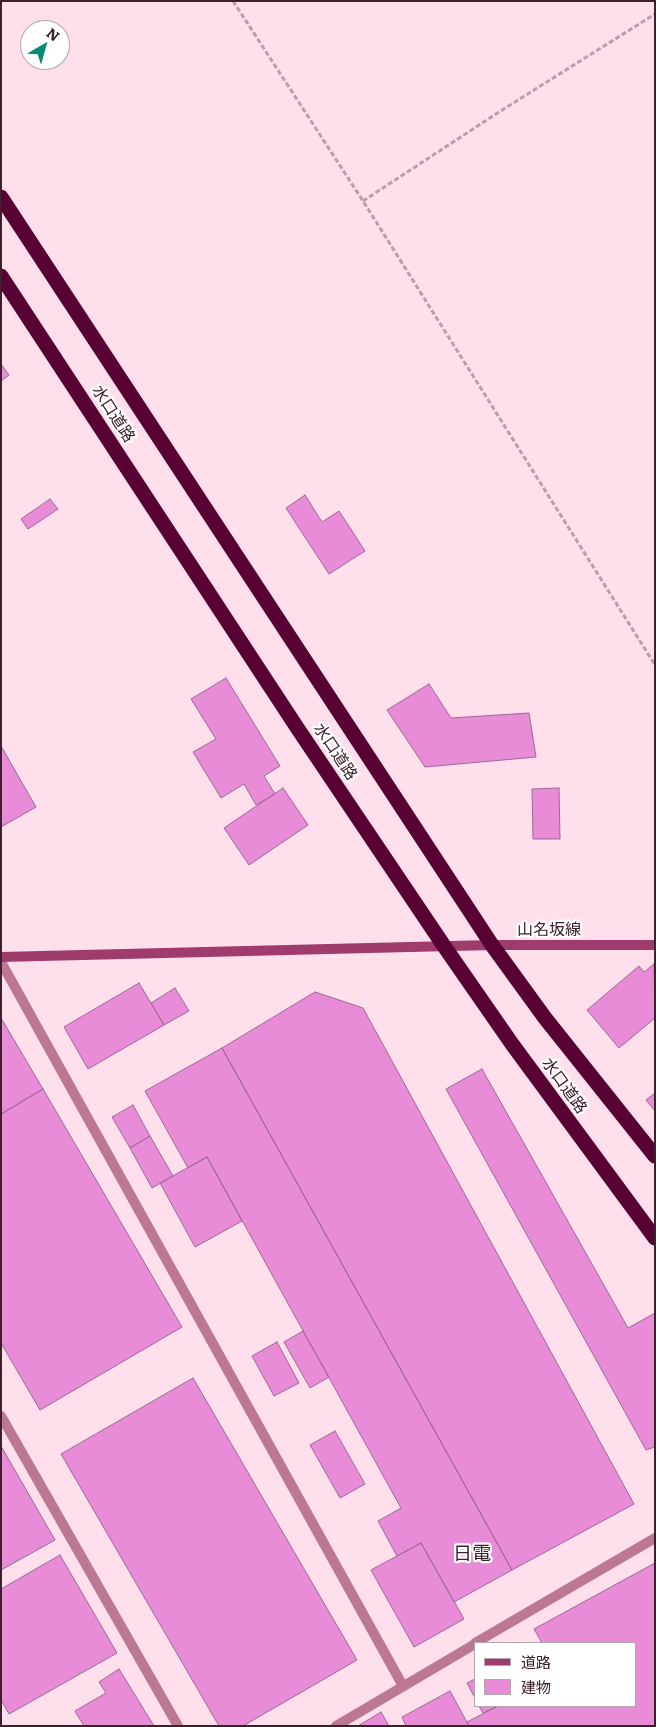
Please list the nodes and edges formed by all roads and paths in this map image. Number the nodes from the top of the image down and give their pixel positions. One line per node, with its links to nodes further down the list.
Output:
1 (233, 1): 4 (path)
2 (655, 14): 4 (path)
3 (1, 197): 9 (highway, 水口道路)
4 (363, 201): 6 (path)
5 (1, 276): 8 (highway, 水口道路)
6 (655, 665)
7 (655, 945): 9 (street, 山名坂線)
8 (444, 946): 9 (street, 山名坂線); 10 (street, 山名坂線); 13 (highway, 水口道路)
9 (492, 946): 12 (highway, 水口道路)
10 (1, 957)
11 (1, 962): 18 (lane)
12 (655, 1156)
13 (655, 1238)
14 (1, 1416): 19 (lane)
15 (655, 1538): 16 (lane)
16 (477, 1642)
17 (473, 1644): 18 (lane)
18 (403, 1686): 20 (lane)
19 (178, 1726)
20 (336, 1726)

